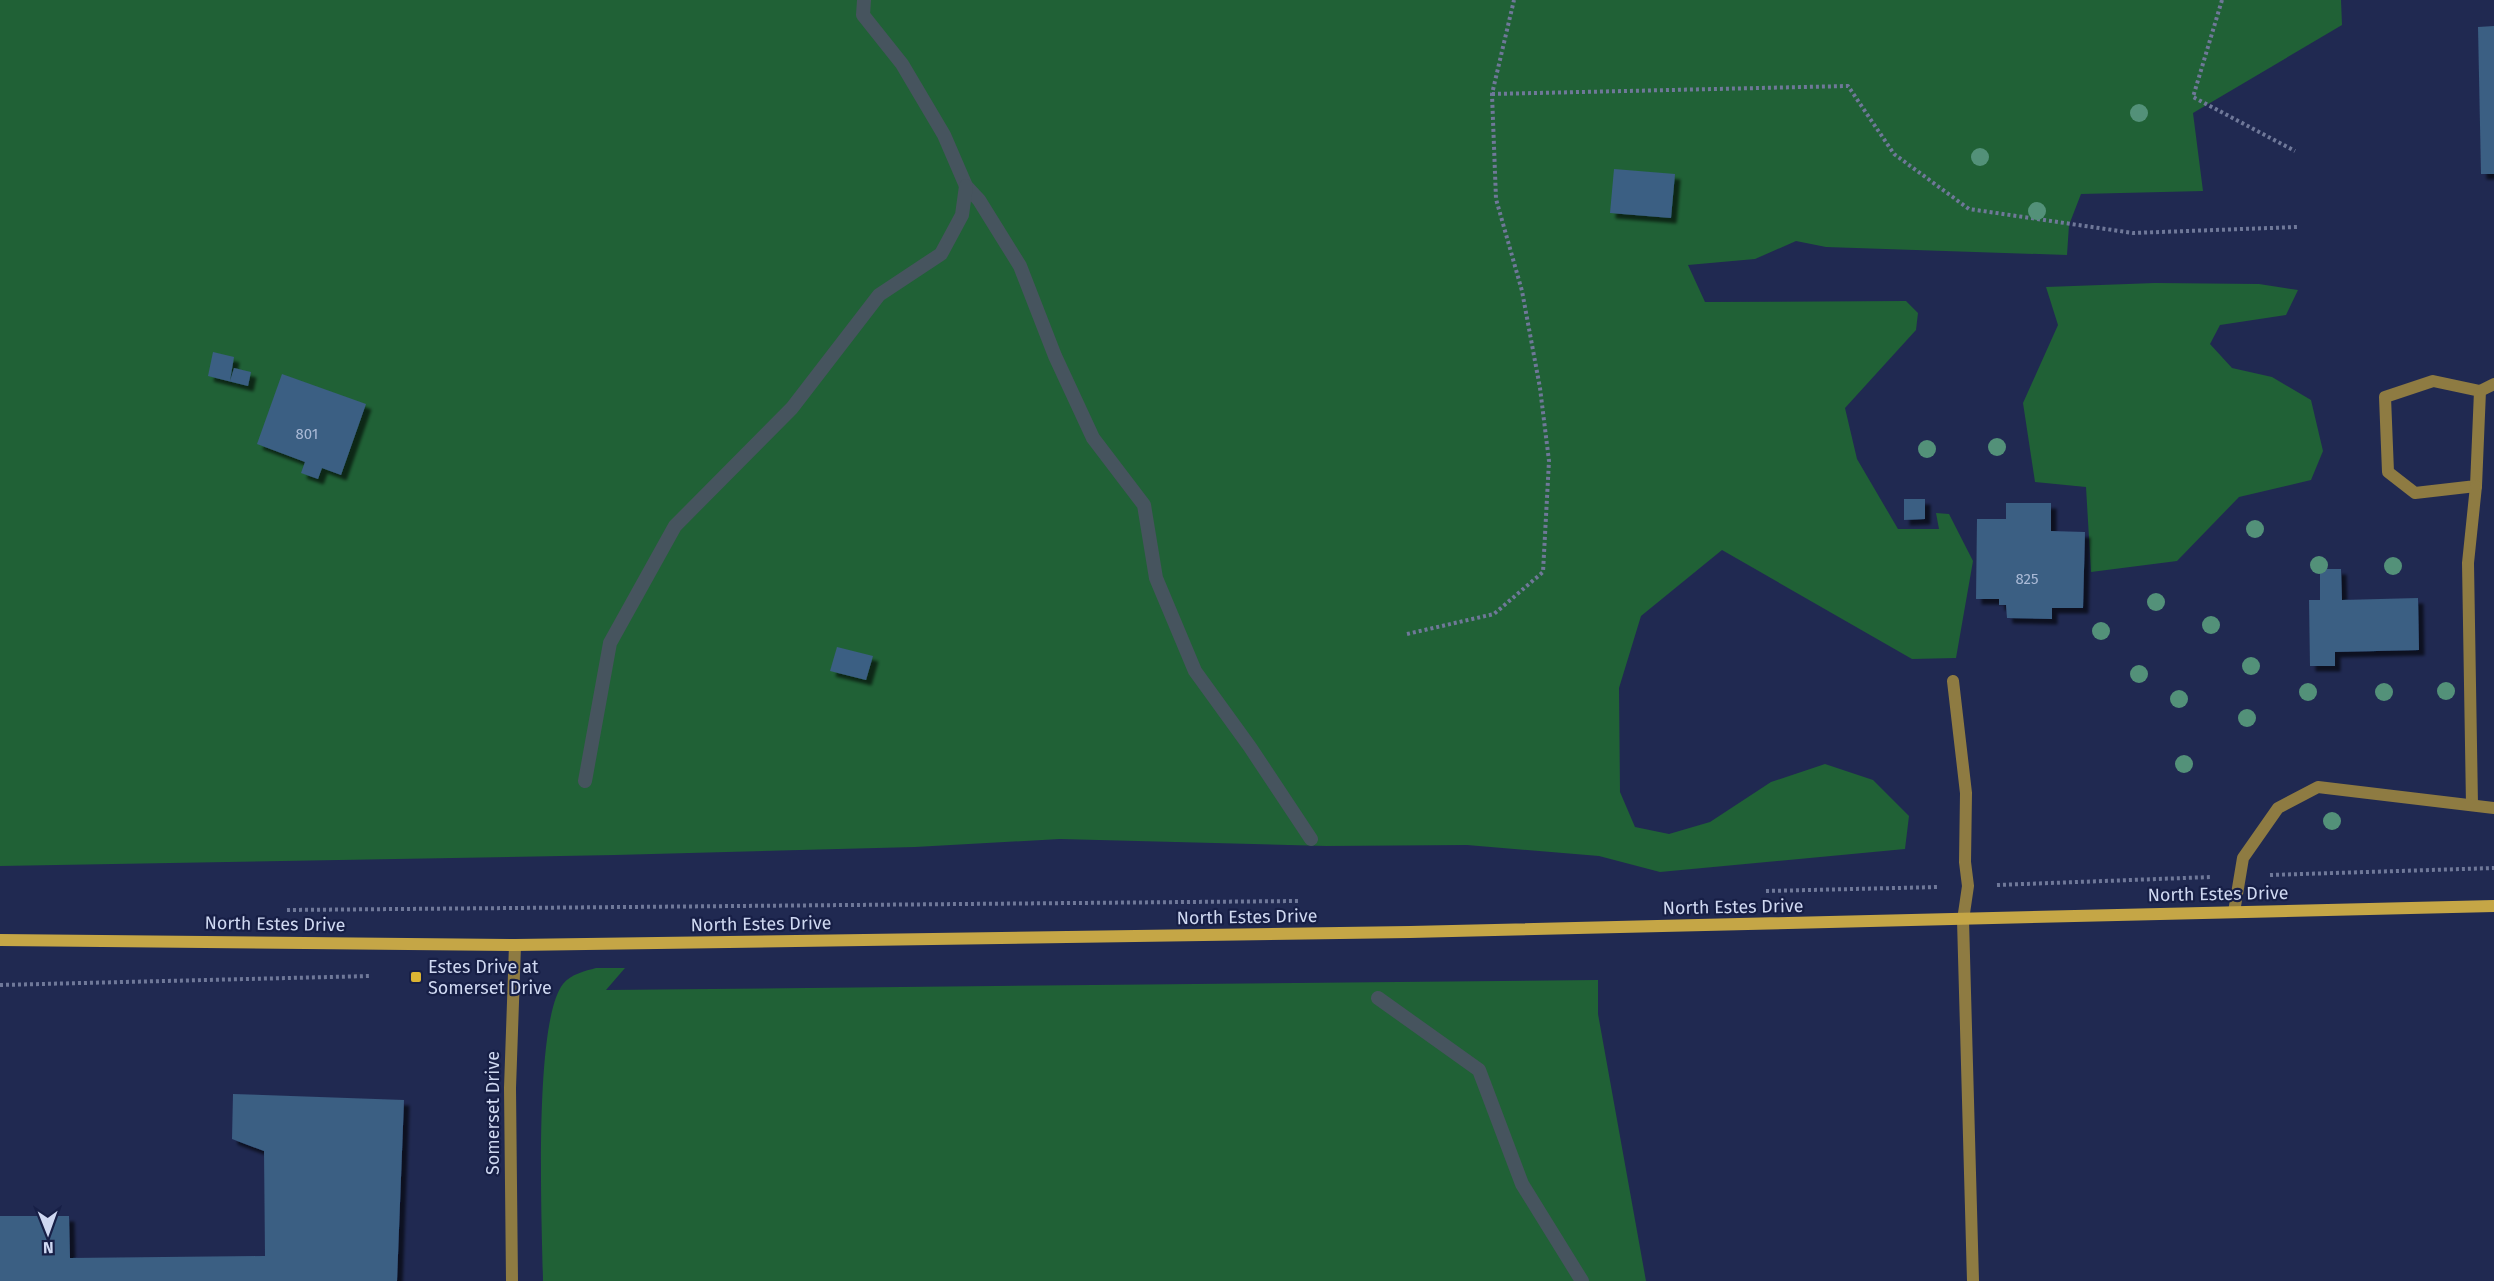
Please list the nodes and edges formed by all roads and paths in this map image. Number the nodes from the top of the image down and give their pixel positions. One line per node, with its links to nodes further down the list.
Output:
1 (1514, 0): 3 (path)
2 (2222, 0): 4 (path)
3 (1492, 94): 5 (path); 9 (path)
4 (2295, 151)
5 (2297, 227)
6 (2494, 384): 7 (street)
7 (2481, 391): 8 (street); 8 (street)
8 (2476, 486): 11 (street)
9 (1407, 634)
10 (1953, 681): 15 (street)
11 (2472, 805): 12 (street); 14 (street)
12 (2494, 808)
13 (2494, 868): 14 (path)
14 (2241, 876): 15 (path); 20 (street)
15 (1968, 886): 16 (path); 21 (street)
16 (1754, 891)
17 (1302, 901): 19 (path)
18 (2494, 906): 20 (main road, North Estes Drive)
19 (286, 910)
20 (2234, 912): 21 (main road, North Estes Drive)
21 (1963, 921): 23 (main road, North Estes Drive); 27 (street)
22 (0, 940): 23 (main road, North Estes Drive)
23 (515, 945): 26 (street, Somerset Drive)
24 (383, 976): 25 (path)
25 (0, 985)
26 (512, 1281)
27 (1973, 1281)

